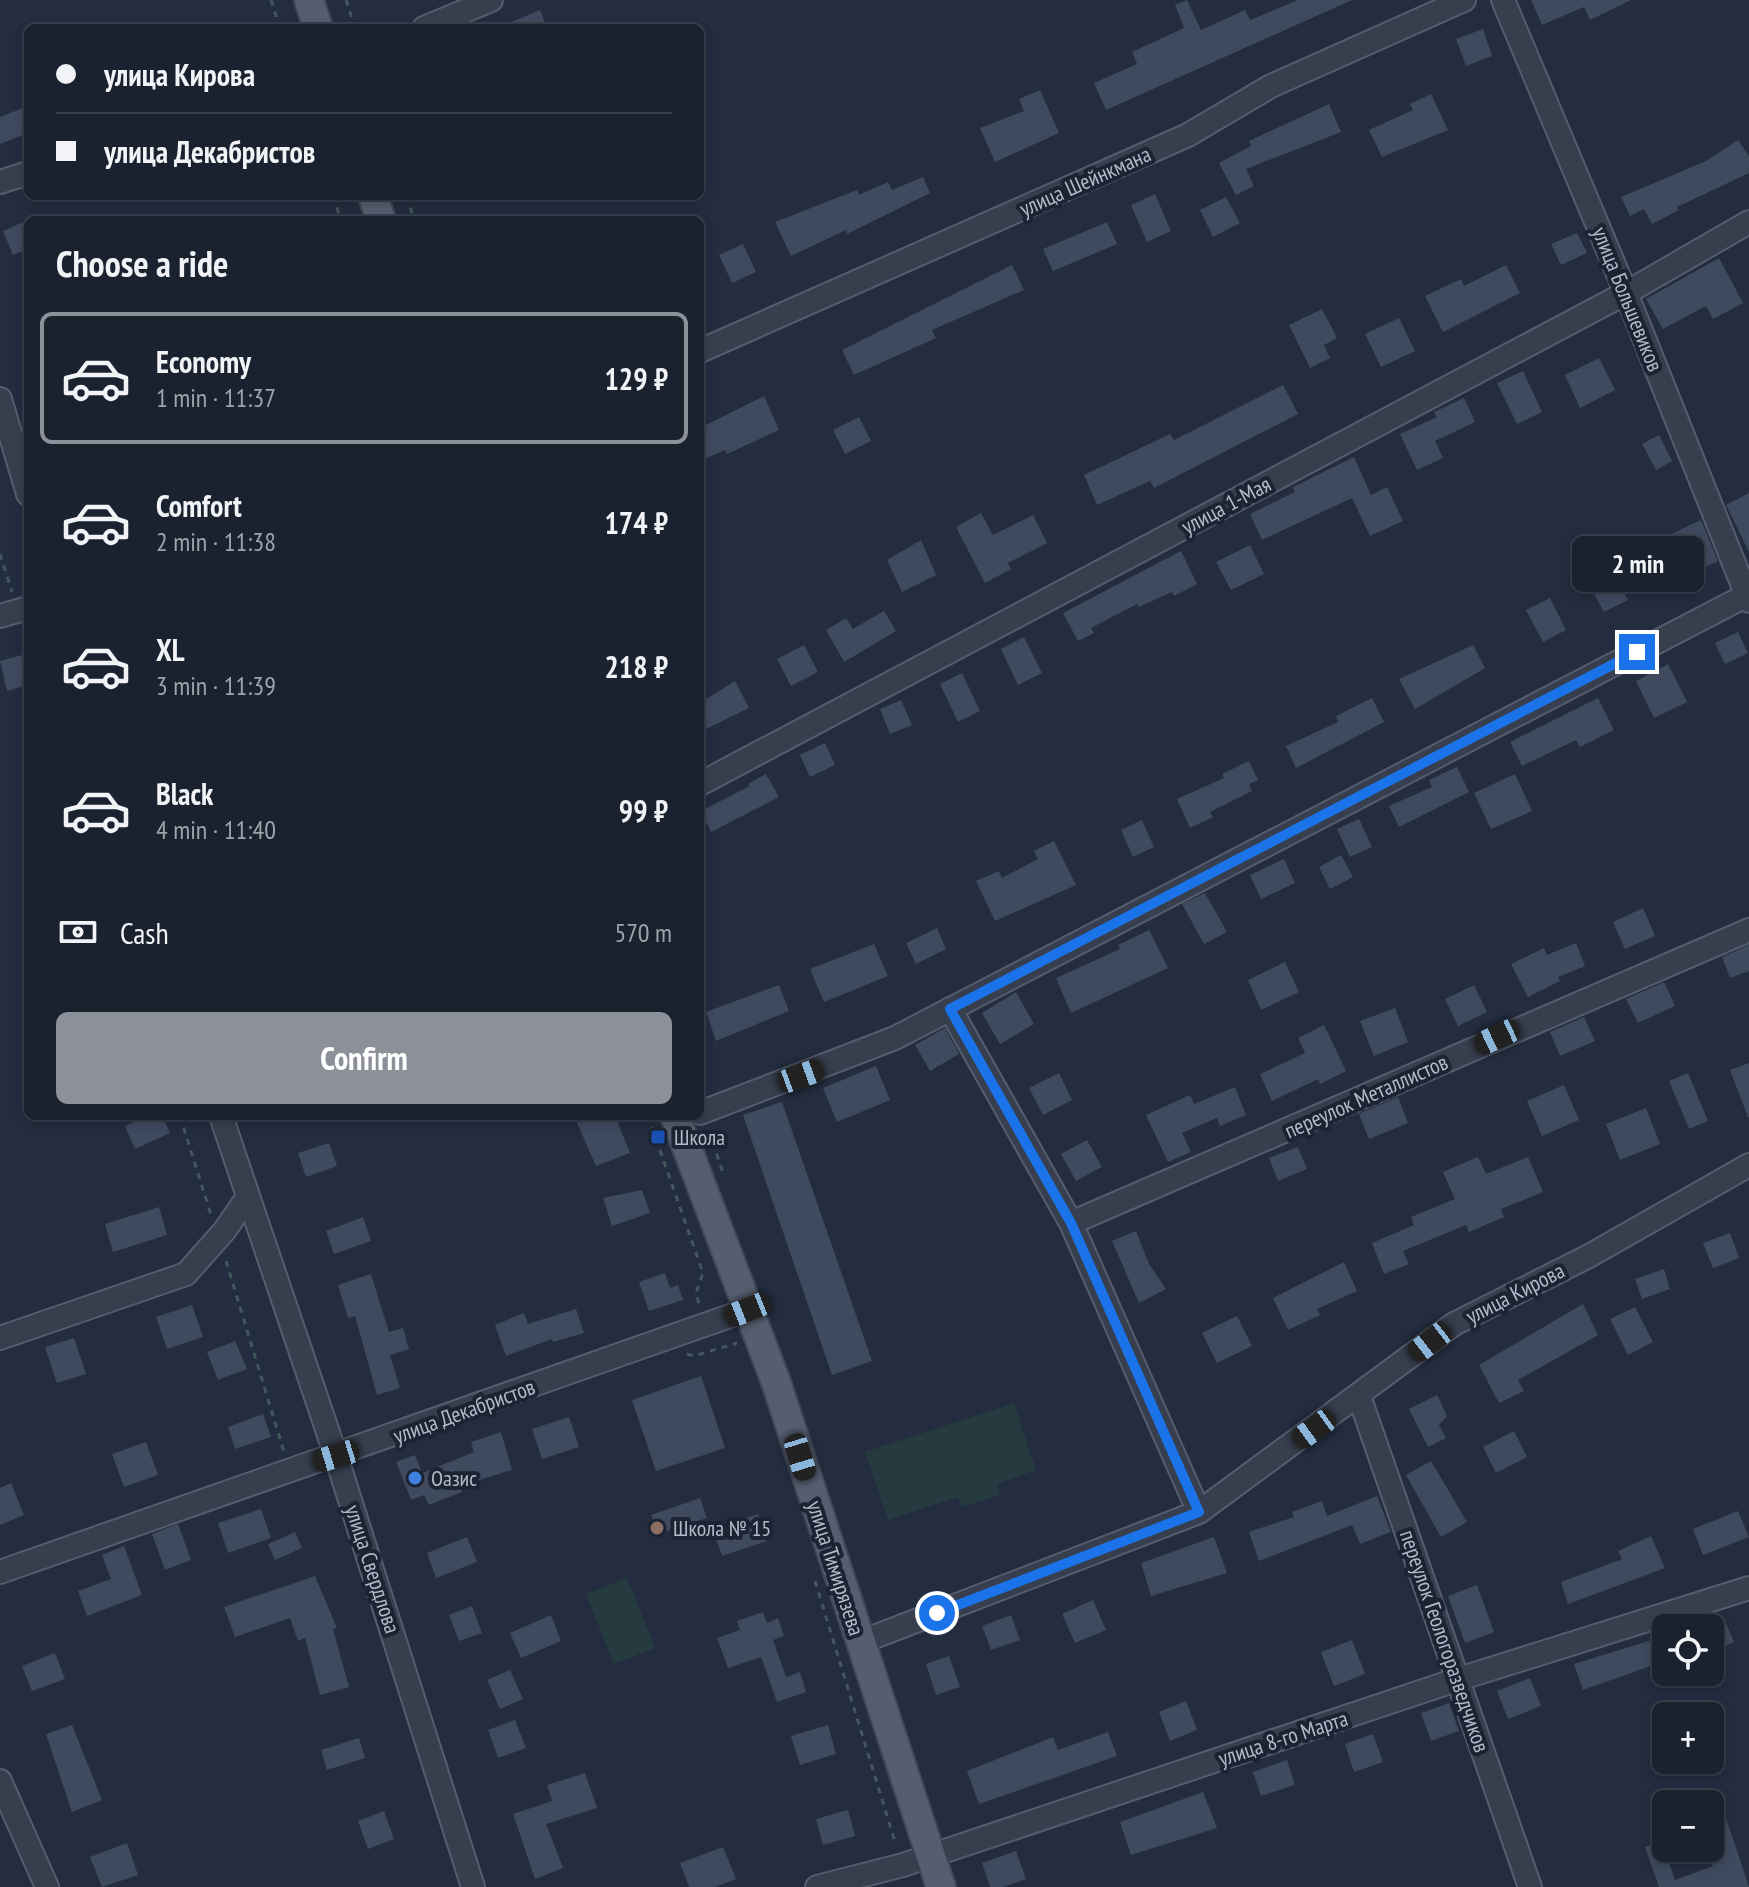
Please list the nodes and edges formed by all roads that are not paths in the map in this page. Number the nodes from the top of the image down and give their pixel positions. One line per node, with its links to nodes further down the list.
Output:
1 (309, 0): 5 (main road)
2 (491, 0): 6 (street)
3 (1464, 0): 11 (street, улица Шейнкмана)
4 (1503, 0): 10 (street, улица Большевиков)
5 (317, 24)
6 (434, 24)
7 (24, 174): 8 (street)
8 (0, 182)
9 (1749, 222): 10 (street, улица 1-Мая)
10 (1626, 293): 14 (street, улица Большевиков); 17 (street, улица 1-Мая)
11 (704, 349)
12 (0, 399): 13 (street)
13 (24, 480)
14 (1748, 596): 19 (street)
15 (24, 609): 16 (street)
16 (0, 616)
17 (704, 782)
18 (1749, 930): 25 (street, переулок Металлистов)
19 (950, 1009): 20 (street); 25 (street)
20 (704, 1110)
21 (222, 1120): 24 (street, улица Свердлова)
22 (687, 1120): 26 (main road, улица Тимирязева)
23 (1749, 1165): 28 (street, улица Кирова)
24 (247, 1198): 27 (street); 29 (street, улица Свердлова)
25 (1071, 1223): 30 (street)
26 (747, 1310): 29 (street, улица Декабристов); 33 (main road, улица Тимирязева)
27 (0, 1338)
28 (1359, 1396): 30 (street, улица Кирова); 34 (street, переулок Геологоразведчиков)
29 (336, 1456): 31 (street, улица Декабристов); 38 (street, улица Свердлова)
30 (1199, 1512): 33 (street, улица Кирова)
31 (0, 1572)
32 (1749, 1588): 34 (street, улица 8-го Марта)
33 (861, 1642): 36 (main road, улица Тимирязева)
34 (1459, 1679): 36 (street, улица 8-го Марта); 41 (street, переулок Геологоразведчиков)
35 (0, 1781): 37 (street)
36 (932, 1855): 39 (street, улица 8-го Марта); 40 (main road, улица Тимирязева)
37 (47, 1887)
38 (473, 1887)
39 (817, 1887)
40 (941, 1887)
41 (1530, 1887)

